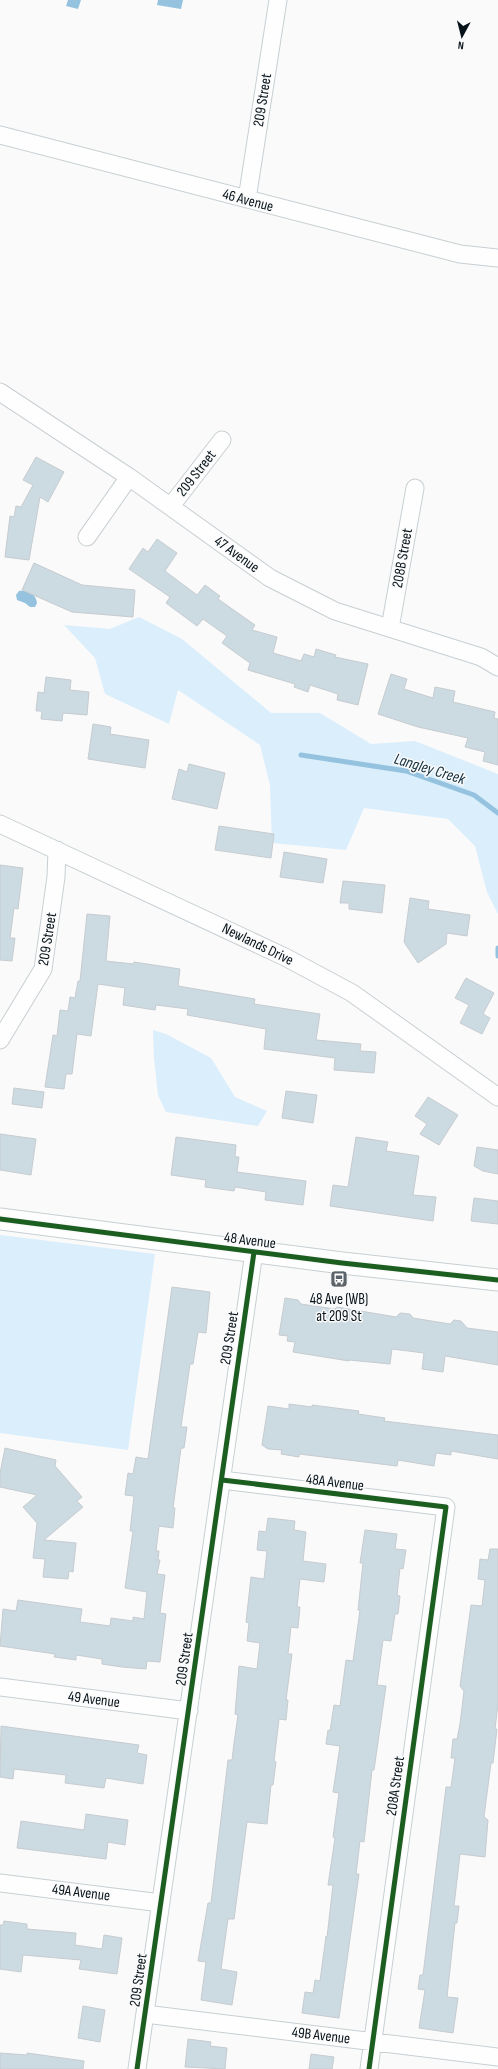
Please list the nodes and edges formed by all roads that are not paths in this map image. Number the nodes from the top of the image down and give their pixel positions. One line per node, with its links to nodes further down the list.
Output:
1 (278, 0): 3 (street, 209 Street)
2 (0, 135): 3 (street, 46 Avenue)
3 (247, 199): 4 (street, 46 Avenue)
4 (498, 258)
5 (0, 392): 7 (street, 47 Avenue)
6 (222, 440): 9 (street, 209 Street)
7 (129, 477): 9 (street, 47 Avenue); 10 (street)
8 (415, 488): 11 (street, 208B Street)
9 (171, 506): 11 (street, 47 Avenue)
10 (88, 537)
11 (390, 628): 12 (street, 47 Avenue)
12 (498, 667)
13 (0, 824): 14 (street, Newlands Drive)
14 (56, 850): 15 (street, 209 Street); 16 (street, Newlands Drive)
15 (0, 1040)
16 (498, 1097)
17 (0, 1219): 18 (main road, 48 Avenue)
18 (254, 1252): 19 (main road, 48 Avenue); 20 (street, 209 Street)
19 (498, 1280)
20 (222, 1480): 21 (street, 48A Avenue); 23 (street, 209 Street)
21 (446, 1507): 27 (street, 208A Street)
22 (0, 1687): 23 (street, 49 Avenue)
23 (188, 1711): 25 (street, 209 Street)
24 (0, 1883): 25 (street, 49A Avenue)
25 (161, 1903): 26 (street, 209 Street)
26 (145, 2014): 27 (street, 49B Avenue); 29 (street, 209 Street)
27 (373, 2042): 28 (street, 49B Avenue); 30 (street, 208A Street)
28 (498, 2058)
29 (137, 2069)
30 (369, 2069)

